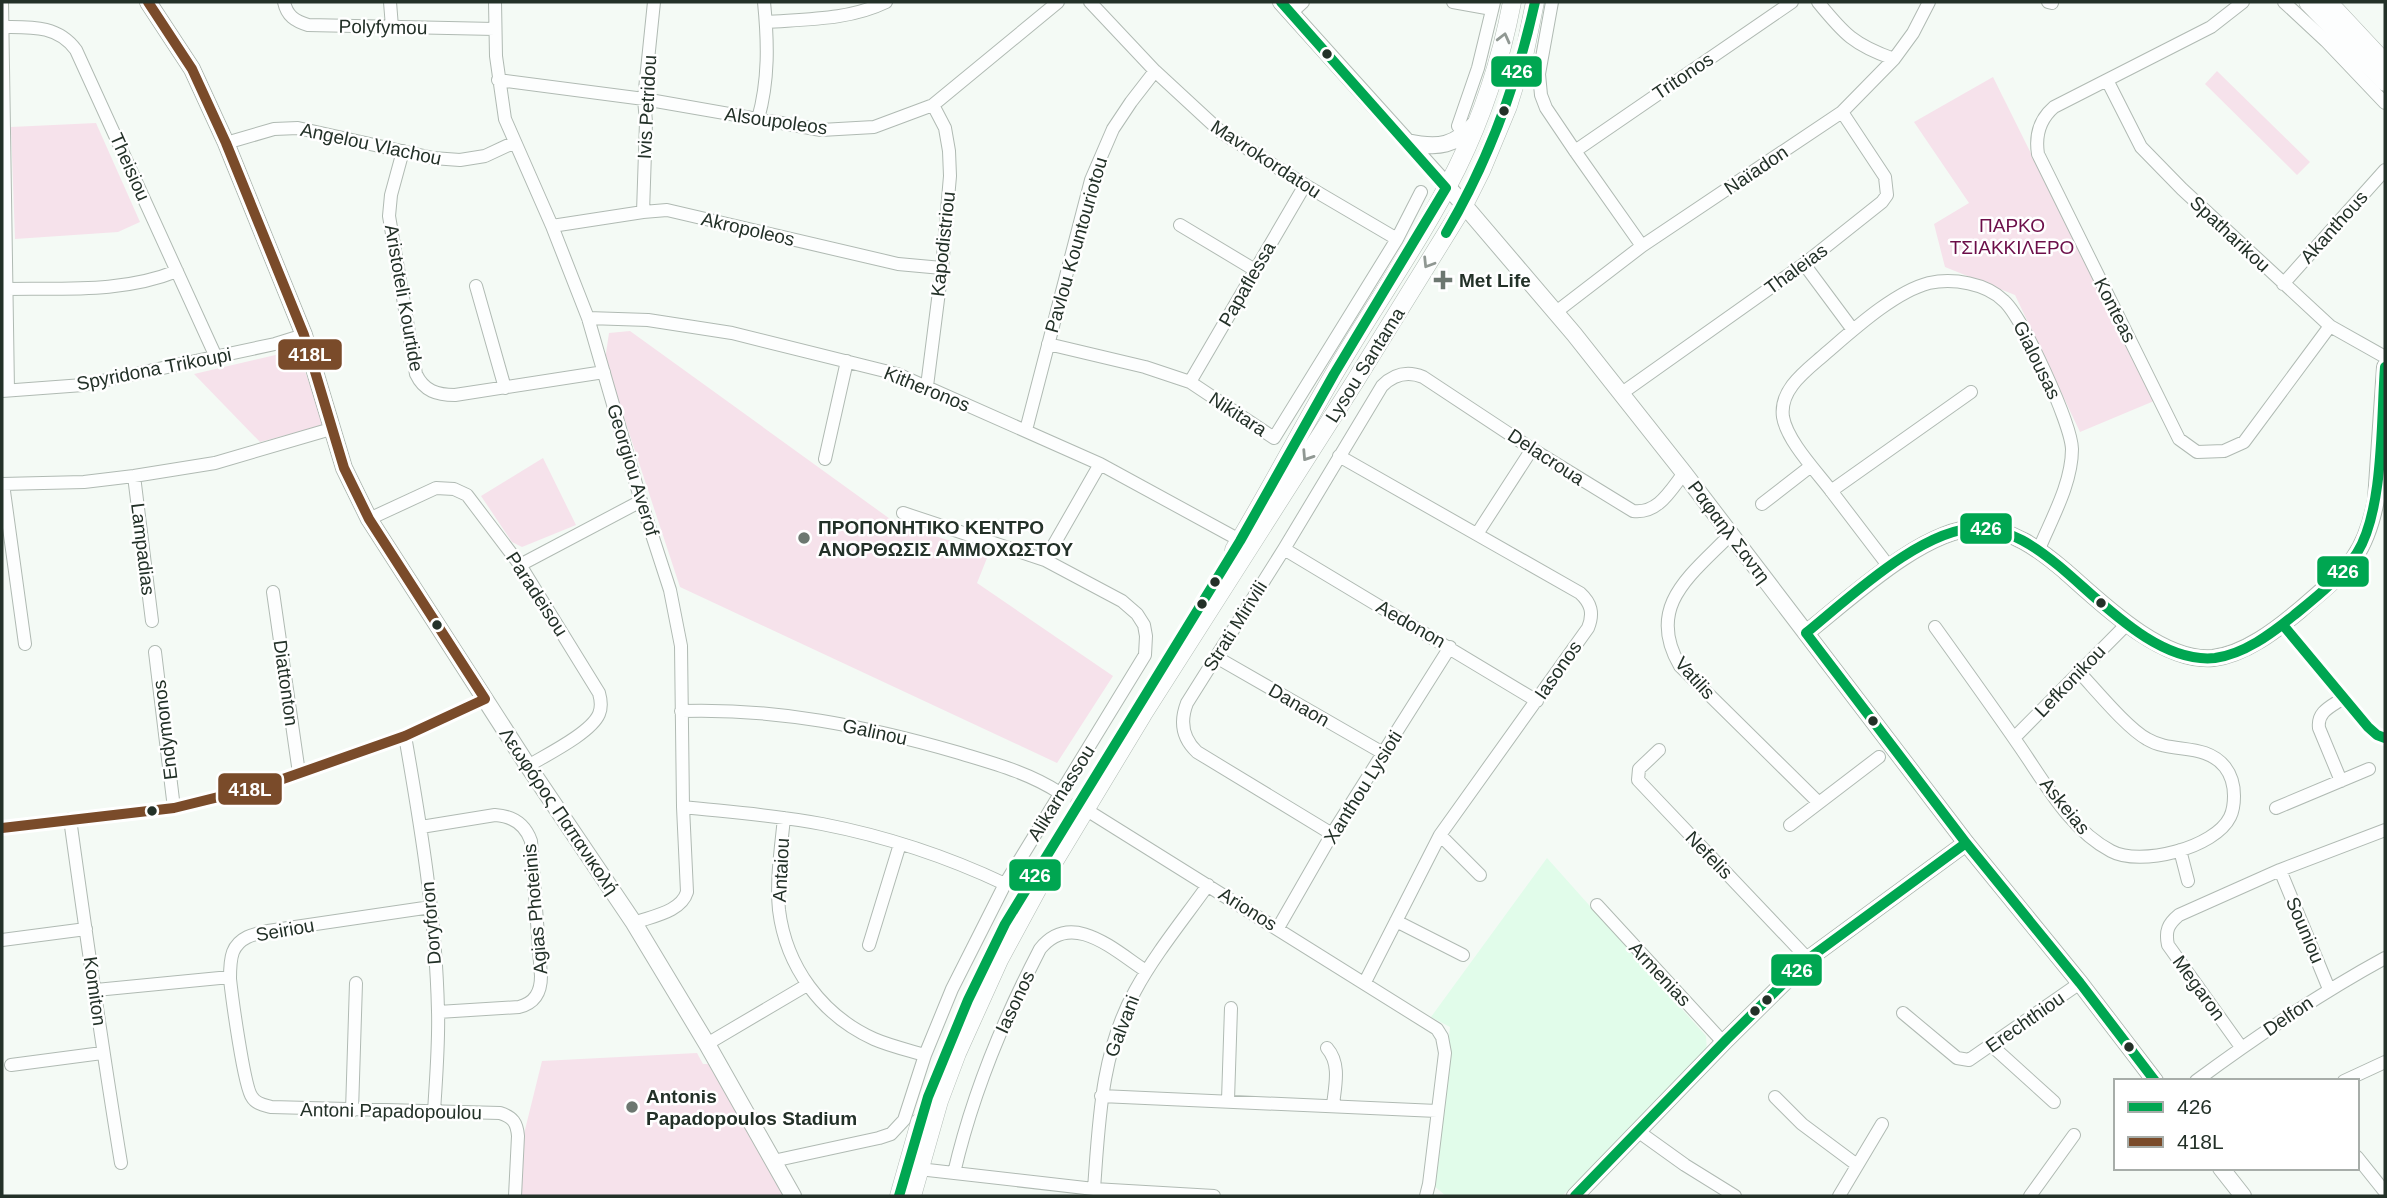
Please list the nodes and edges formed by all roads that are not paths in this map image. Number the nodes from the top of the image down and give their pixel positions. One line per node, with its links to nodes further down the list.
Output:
1 (2, 2): 25 (street)
2 (148, 2): 43 (street, Λεωφόρος Παπανικολή)
3 (284, 2): 26 (street, Polyfymou)
4 (390, 2): 26 (street)
5 (495, 2): 27 (street, Georgiou Averof)
6 (654, 2): 34 (street, Ivis Petridou)
7 (764, 2): 24 (street)
8 (886, 2): 24 (street)
9 (1058, 2): 36 (street, Alsoupoleos)
10 (1090, 2): 30 (street, Mavrokordatou)
11 (1453, 2): 23 (street)
12 (1512, 2): 39 (main road, Lysou Santama, one-way to 12)
13 (1535, 2): 51 (main road, Lysou Santama)
14 (1552, 2): 44 (street)
15 (1792, 2): 44 (street, Tritonos)
16 (1818, 2): 29 (street)
17 (1929, 2): 29 (street, Naïadon)
18 (2243, 2): 32 (street, Konteas)
19 (2284, 2): 35 (street)
20 (2308, 2): 33 (main road)
21 (2328, 2): 28 (main road)
22 (1292, 5): 42 (street, Ραφαηλ Σαντη)
23 (1493, 5): 40 (street)
24 (766, 22): 38 (street)
25 (3, 27): 47 (street); 60 (street, Theisiou)
26 (392, 27): 27 (street, Polyfymou)
27 (495, 29): 31 (street, Georgiou Averof)
28 (2383, 57)
29 (1894, 59): 37 (street, Naïadon)
30 (1155, 71): 48 (street, Mavrokordatou); 69 (street, Pavlou Kountouriotou)
31 (498, 80): 34 (street, Alsoupoleos); 41 (street, Georgiou Averof)
32 (2107, 80): 61 (street, Spatharikou); 66 (street, Konteas)
33 (2385, 82)
34 (644, 99): 38 (street, Alsoupoleos); 52 (street, Ivis Petridou)
35 (2385, 103)
36 (933, 105): 38 (street, Alsoupoleos); 58 (street, Kapodistriou)
37 (1842, 113): 56 (street, Naïadon); 57 (street, Thaleias)
38 (758, 119)
39 (1478, 121): 42 (street); 49 (main road, Lysou Santama)
40 (1458, 126)
41 (514, 142): 45 (street, Angelou Vlachou); 54 (street, Georgiou Averof)
42 (1408, 142): 49 (street, Ραφαηλ Σαντη)
43 (226, 143): 45 (street, Angelou Vlachou); 68 (street, Λεωφόρος Παπανικολή)
44 (1575, 150): 56 (street)
45 (403, 151): 78 (street, Aristoteli Kourtide)
46 (2385, 170): 61 (street, Akanthous)
47 (3, 179): 63 (street)
48 (1305, 185): 55 (street, Mavrokordatou); 59 (street, Papaflessa)
49 (1446, 187): 51 (street, Ραφαηλ Σαντη); 100 (main road, Lysou Santama)
50 (1420, 192): 55 (street, Nikitara)
51 (1464, 205): 64 (street, Ραφαηλ Σαντη); 100 (main road, Lysou Santama, one-way to 100)
52 (643, 212): 54 (street, Akropoleos); 58 (street, Akropoleos)
53 (1180, 225): 59 (street)
54 (552, 226): 65 (street, Georgiou Averof)
55 (1397, 239): 76 (street, Nikitara)
56 (1642, 246): 64 (street, Naïadon)
57 (1804, 264): 67 (street); 81 (street, Thaleias)
58 (942, 268): 77 (street, Kapodistriou)
59 (1255, 270): 76 (street, Papaflessa)
60 (177, 271): 63 (street); 70 (street, Theisiou)
61 (2283, 284): 66 (street, Spatharikou)
62 (476, 286): 78 (street)
63 (6, 289): 79 (street)
64 (1556, 312): 81 (street, Ραφαηλ Σαντη)
65 (588, 318): 72 (street, Kitheronos); 74 (street, Georgiou Averof)
66 (2330, 326): 71 (street, Spatharikou)
67 (1853, 330): 88 (street, Gialousas); 102 (street, Gialousas)
68 (304, 335): 70 (street, Spyridona Trikoupi); 82 (street, Λεωφόρος Παπανικολή)
69 (1048, 345): 76 (street, Nikitara); 83 (street, Pavlou Kountouriotou)
70 (216, 357): 79 (street, Spyridona Trikoupi)
71 (2385, 357)
72 (847, 361): 77 (street, Kitheronos); 86 (street)
73 (2385, 367): 91 (street)
74 (604, 372): 78 (street, Aristoteli Kourtide); 94 (street, Georgiou Averof)
75 (1399, 375): 84 (street, Delacroua); 85 (street, Strati Mirivili)
76 (1190, 382)
77 (927, 386): 83 (street, Kitheronos)
78 (505, 388)
79 (5, 390)
80 (1971, 392): 93 (street)
81 (1622, 393): 89 (street, Ραφαηλ Σαντη)
82 (331, 429): 90 (street); 97 (street, Λεωφόρος Παπανικολή)
83 (1026, 430): 87 (street, Kitheronos)
84 (1532, 449): 89 (street, Delacroua); 98 (street)
85 (1339, 456): 98 (street, Iasonos); 101 (street, Strati Mirivili)
86 (825, 459)
87 (1100, 464): 100 (street, Kitheronos); 103 (street)
88 (1811, 466): 93 (street, Gialousas); 95 (street)
89 (1684, 473): 99 (street, Ραφαηλ Σαντη)
90 (134, 477): 92 (street); 107 (street, Lampadias)
91 (2381, 480): 109 (street)
92 (2, 484): 112 (street)
93 (1831, 491): 105 (street, Gialousas)
94 (641, 501): 104 (street); 120 (street, Georgiou Averof)
95 (1762, 504)
96 (903, 513): 103 (street, Alikarnassou)
97 (369, 519): 104 (street, Paradeisou); 117 (street, Λεωφόρος Παπανικολή)
98 (1477, 534): 119 (street, Iasonos)
99 (1730, 535): 111 (street, Ραφαηλ Σαντη); 132 (street, Vatilis)
100 (1245, 543): 134 (main road, Lysou Santama)
101 (1284, 549): 113 (street, Aedonon); 115 (street, Strati Mirivili)
102 (2039, 549): 105 (street); 108 (street)
103 (1045, 560): 131 (street, Alikarnassou)
104 (520, 565): 127 (street, Paradeisou)
105 (1890, 568): 111 (street)
106 (273, 592): 129 (street, Diattonton)
107 (152, 621)
108 (2127, 624): 109 (street); 116 (street, Lefkonikou)
109 (2283, 625): 118 (street)
110 (1935, 627): 122 (street, Askeias)
111 (1806, 633): 145 (street, Ραφαηλ Σαντη)
112 (25, 644)
113 (1450, 647): 119 (street, Aedonon); 125 (street, Xanthou Lysioti)
114 (155, 652): 135 (street, Endymonos)
115 (1216, 657): 125 (street, Danaon); 143 (street, Strati Mirivili)
116 (2079, 673): 122 (street, Lefkonikou); 147 (street, Askeias)
117 (485, 699): 121 (street); 127 (street, Λεωφόρος Παπανικολή)
118 (2342, 699): 123 (street); 130 (street)
119 (1537, 701): 144 (street, Iasonos)
120 (681, 710): 131 (street, Galinou); 133 (street, Georgiou Averof)
121 (405, 736): 129 (street); 140 (street, Doryforon)
122 (2014, 738): 147 (street, Askeias)
123 (2385, 738)
124 (1659, 750): 163 (street, Nefelis)
125 (1383, 753): 143 (street, Xanthou Lysioti)
126 (1879, 757): 132 (street)
127 (528, 766): 156 (street, Λεωφόρος Παπανικολή)
128 (2369, 769): 130 (street)
129 (299, 773): 135 (street)
130 (2341, 781): 136 (street)
131 (1060, 793): 151 (street, Alikarnassou)
132 (1818, 802): 139 (street)
133 (683, 807): 137 (street); 156 (street, Georgiou Averof)
134 (1082, 807): 152 (street, Arionos); 203 (main road, Lysou Santama); 210 (main road, Lysou Santama)
135 (174, 808): 138 (street)
136 (2276, 808)
137 (784, 818): 146 (street); 169 (street, Antaiou)
138 (70, 819): 141 (street); 158 (street, Komiton)
139 (1790, 825)
140 (421, 827): 154 (street, Doryforon); 173 (street, Agias Photeinis)
141 (2, 828)
142 (2385, 830): 148 (street, Megaron)
143 (1332, 834): 157 (street, Xanthou Lysioti)
144 (1440, 835): 149 (street); 155 (street, Iasonos)
145 (1966, 843): 163 (street); 168 (street, Ραφαηλ Σαντη)
146 (900, 844): 151 (street); 160 (street)
147 (2180, 850): 150 (street)
148 (2280, 870): 170 (street, Souniou); 178 (street, Megaron)
149 (1480, 875)
150 (2188, 881)
151 (1005, 884): 181 (street, Alikarnassou)
152 (1208, 885): 157 (street, Arionos); 164 (street, Galvani)
153 (1597, 905): 175 (street, Armenias)
154 (431, 907): 165 (street, Seiriou); 173 (street, Doryforon)
155 (1396, 921): 161 (street); 166 (street, Iasonos)
156 (634, 923): 176 (street, Λεωφόρος Παπανικολή)
157 (1278, 928): 166 (street, Arionos)
158 (86, 929): 159 (street); 171 (street, Komiton)
159 (2, 940)
160 (869, 945)
161 (1463, 955)
162 (2385, 958): 170 (street, Delfon)
163 (1808, 959): 175 (street)
164 (1146, 971): 188 (street, Galvani); 205 (street, Iasonos)
165 (230, 977): 171 (street); 187 (street, Seiriou)
166 (1365, 982): 194 (street, Arionos)
167 (356, 983): 193 (street)
168 (2080, 983): 177 (street, Erechthiou); 184 (street, Ραφαηλ Σαντη)
169 (807, 985): 176 (street); 181 (street, Antaiou)
170 (2329, 989): 178 (street, Delfon)
171 (96, 990): 180 (street, Komiton)
172 (1231, 1008): 190 (street)
173 (438, 1012): 195 (street, Doryforon)
174 (1903, 1013): 177 (street, Erechthiou)
175 (1724, 1042): 197 (street)
176 (707, 1044): 200 (street, Λεωφόρος Παπανικολή)
177 (1991, 1045): 191 (street)
178 (2241, 1047): 185 (street, Delfon)
179 (1327, 1048): 192 (street)
180 (103, 1053): 183 (street); 201 (street, Komiton)
181 (925, 1055): 200 (street, Alikarnassou)
182 (2385, 1062): 186 (street)
183 (11, 1065)
184 (2153, 1079)
185 (2199, 1079)
186 (2348, 1079)
187 (246, 1081): 193 (street, Antoni Papadopoulou)
188 (1101, 1096): 190 (street); 206 (street, Galvani)
189 (1775, 1097): 202 (street)
190 (1228, 1100): 192 (street)
191 (2054, 1102)
192 (1333, 1105): 194 (street)
193 (352, 1111): 195 (street, Antoni Papadopoulou)
194 (1437, 1111): 213 (street)
195 (434, 1112): 208 (street, Antoni Papadopoulou)
196 (1882, 1124): 202 (street)
197 (1639, 1132): 214 (street); 215 (street)
198 (2074, 1135): 217 (street)
199 (2359, 1160): 207 (street)
200 (773, 1161): 209 (street, Λεωφόρος Παπανικολή)
201 (121, 1163)
202 (1857, 1165): 216 (street)
203 (919, 1169): 205 (street); 211 (main road, Lysou Santama)
204 (2223, 1170): 218 (street)
205 (954, 1173): 206 (street)
206 (1094, 1189): 212 (street)
207 (2385, 1192)
208 (515, 1196)
209 (793, 1196)
210 (899, 1196)
211 (912, 1196)
212 (1214, 1196)
213 (1426, 1196)
214 (1575, 1196)
215 (1735, 1196)
216 (1839, 1196)
217 (2030, 1196)
218 (2243, 1196)

